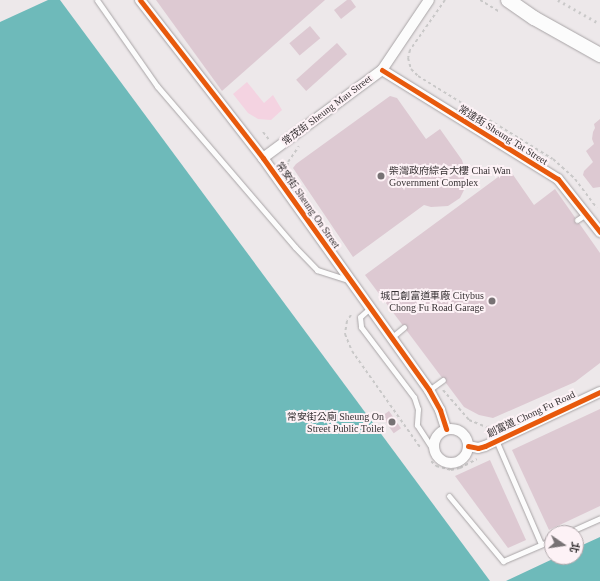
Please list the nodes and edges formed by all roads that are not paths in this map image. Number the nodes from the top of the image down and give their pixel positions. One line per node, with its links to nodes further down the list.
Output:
1 (97, 0): 11 (lane)
2 (140, 0): 7 (street, 常安街 Sheung On Street)
3 (428, 0): 6 (street, 常茂街 Sheung Mau Street)
4 (508, 0): 5 (street)
5 (600, 55)
6 (382, 70): 7 (street, 常茂街 Sheung Mau Street); 8 (street, 常達街 Sheung Tat Street)
7 (263, 158): 11 (street, 常安街 Sheung On Street)
8 (586, 214): 9 (lane); 10 (street, 常達街 Sheung Tat Street)
9 (577, 220)
10 (600, 232)
11 (350, 280): 12 (street, 常安街 Sheung On Street)
12 (370, 308): 14 (street, 常安街 Sheung On Street); 21 (lane)
13 (404, 327): 14 (lane)
14 (391, 338): 16 (street, 常安街 Sheung On Street)
15 (443, 380): 16 (lane)
16 (433, 387): 18 (street, 常安街 Sheung On Street)
17 (600, 392): 19 (street, 創富道 Chong Fu Road)
18 (446, 429): 20 (street); 21 (street)
19 (496, 440): 20 (street, 創富道 Chong Fu Road); 26 (lane)
20 (468, 446): 21 (street)
21 (436, 454)
22 (449, 496): 26 (lane)
23 (600, 518): 24 (lane)
24 (584, 525)
25 (544, 543): 26 (lane)
26 (541, 544)

